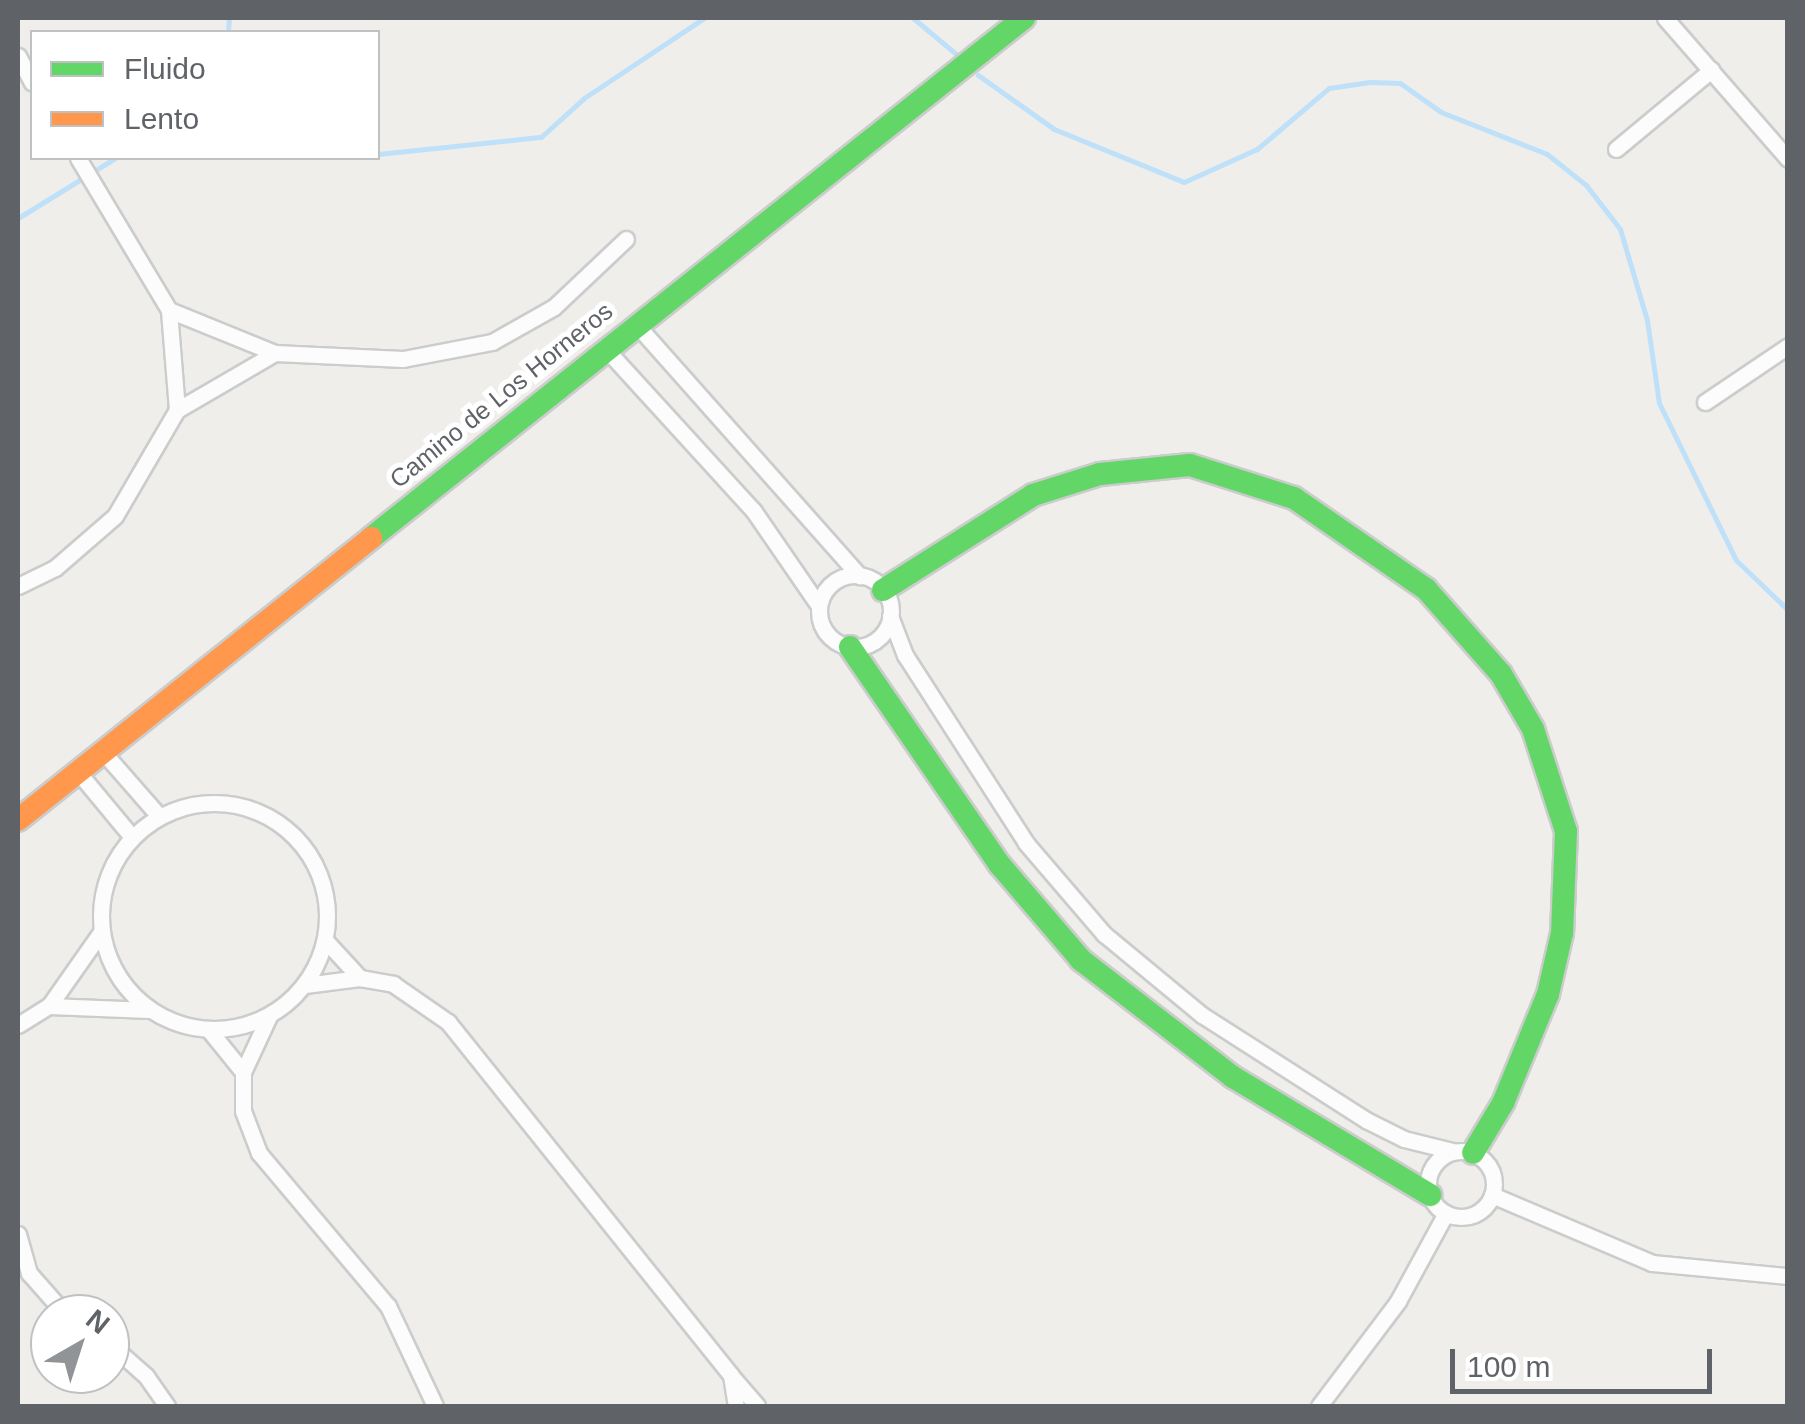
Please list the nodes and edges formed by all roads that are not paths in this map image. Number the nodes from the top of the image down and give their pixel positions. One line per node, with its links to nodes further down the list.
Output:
1 (1024, 18): 11 (street, Camino de Los Horneros)
2 (1664, 18): 4 (street)
3 (18, 56): 5 (street)
4 (1711, 70): 6 (street); 7 (street)
5 (30, 78)
6 (1616, 149)
7 (1788, 158)
8 (80, 160): 10 (street)
9 (626, 239): 14 (street)
10 (168, 310): 14 (street); 16 (street)
11 (635, 323): 13 (street, Camino de Los Horneros); 17 (street)
12 (1788, 346): 15 (street)
13 (604, 347): 20 (street); 23 (street, Camino de Los Horneros)
14 (275, 353): 16 (street)
15 (1705, 402)
16 (178, 410): 18 (street)
17 (860, 576): 19 (street); 20 (street)
18 (18, 586)
19 (883, 590): 21 (street); 42 (street)
20 (819, 606): 22 (street)
21 (890, 616): 22 (street); 28 (street)
22 (850, 646): 29 (street)
23 (103, 752): 24 (street, Camino de Los Horneros); 25 (street)
24 (78, 772): 26 (street, Camino de Los Horneros); 27 (street)
25 (158, 816): 27 (street); 31 (street)
26 (18, 820)
27 (132, 837): 30 (street)
28 (1026, 843): 29 (street); 36 (street)
29 (1000, 865): 40 (street)
30 (101, 932): 34 (street); 35 (street)
31 (325, 940): 32 (street); 33 (street)
32 (360, 978): 33 (street); 50 (street)
33 (305, 985): 37 (street)
34 (49, 1006): 35 (street); 38 (street)
35 (148, 1010): 39 (street)
36 (1202, 1015): 40 (street); 42 (street)
37 (269, 1016): 39 (street); 41 (street)
38 (18, 1025)
39 (210, 1030): 41 (street)
40 (1184, 1041): 43 (street)
41 (244, 1072): 52 (street)
42 (1464, 1152): 43 (street); 44 (street)
43 (1430, 1195): 45 (street)
44 (1492, 1196): 45 (street); 47 (street)
45 (1446, 1213): 55 (street)
46 (18, 1234): 48 (street)
47 (1788, 1276)
48 (47, 1294)
49 (130, 1362): 51 (street)
50 (731, 1375): 53 (street); 54 (street)
51 (167, 1406)
52 (435, 1406)
53 (736, 1406)
54 (756, 1406)
55 (1319, 1406)

